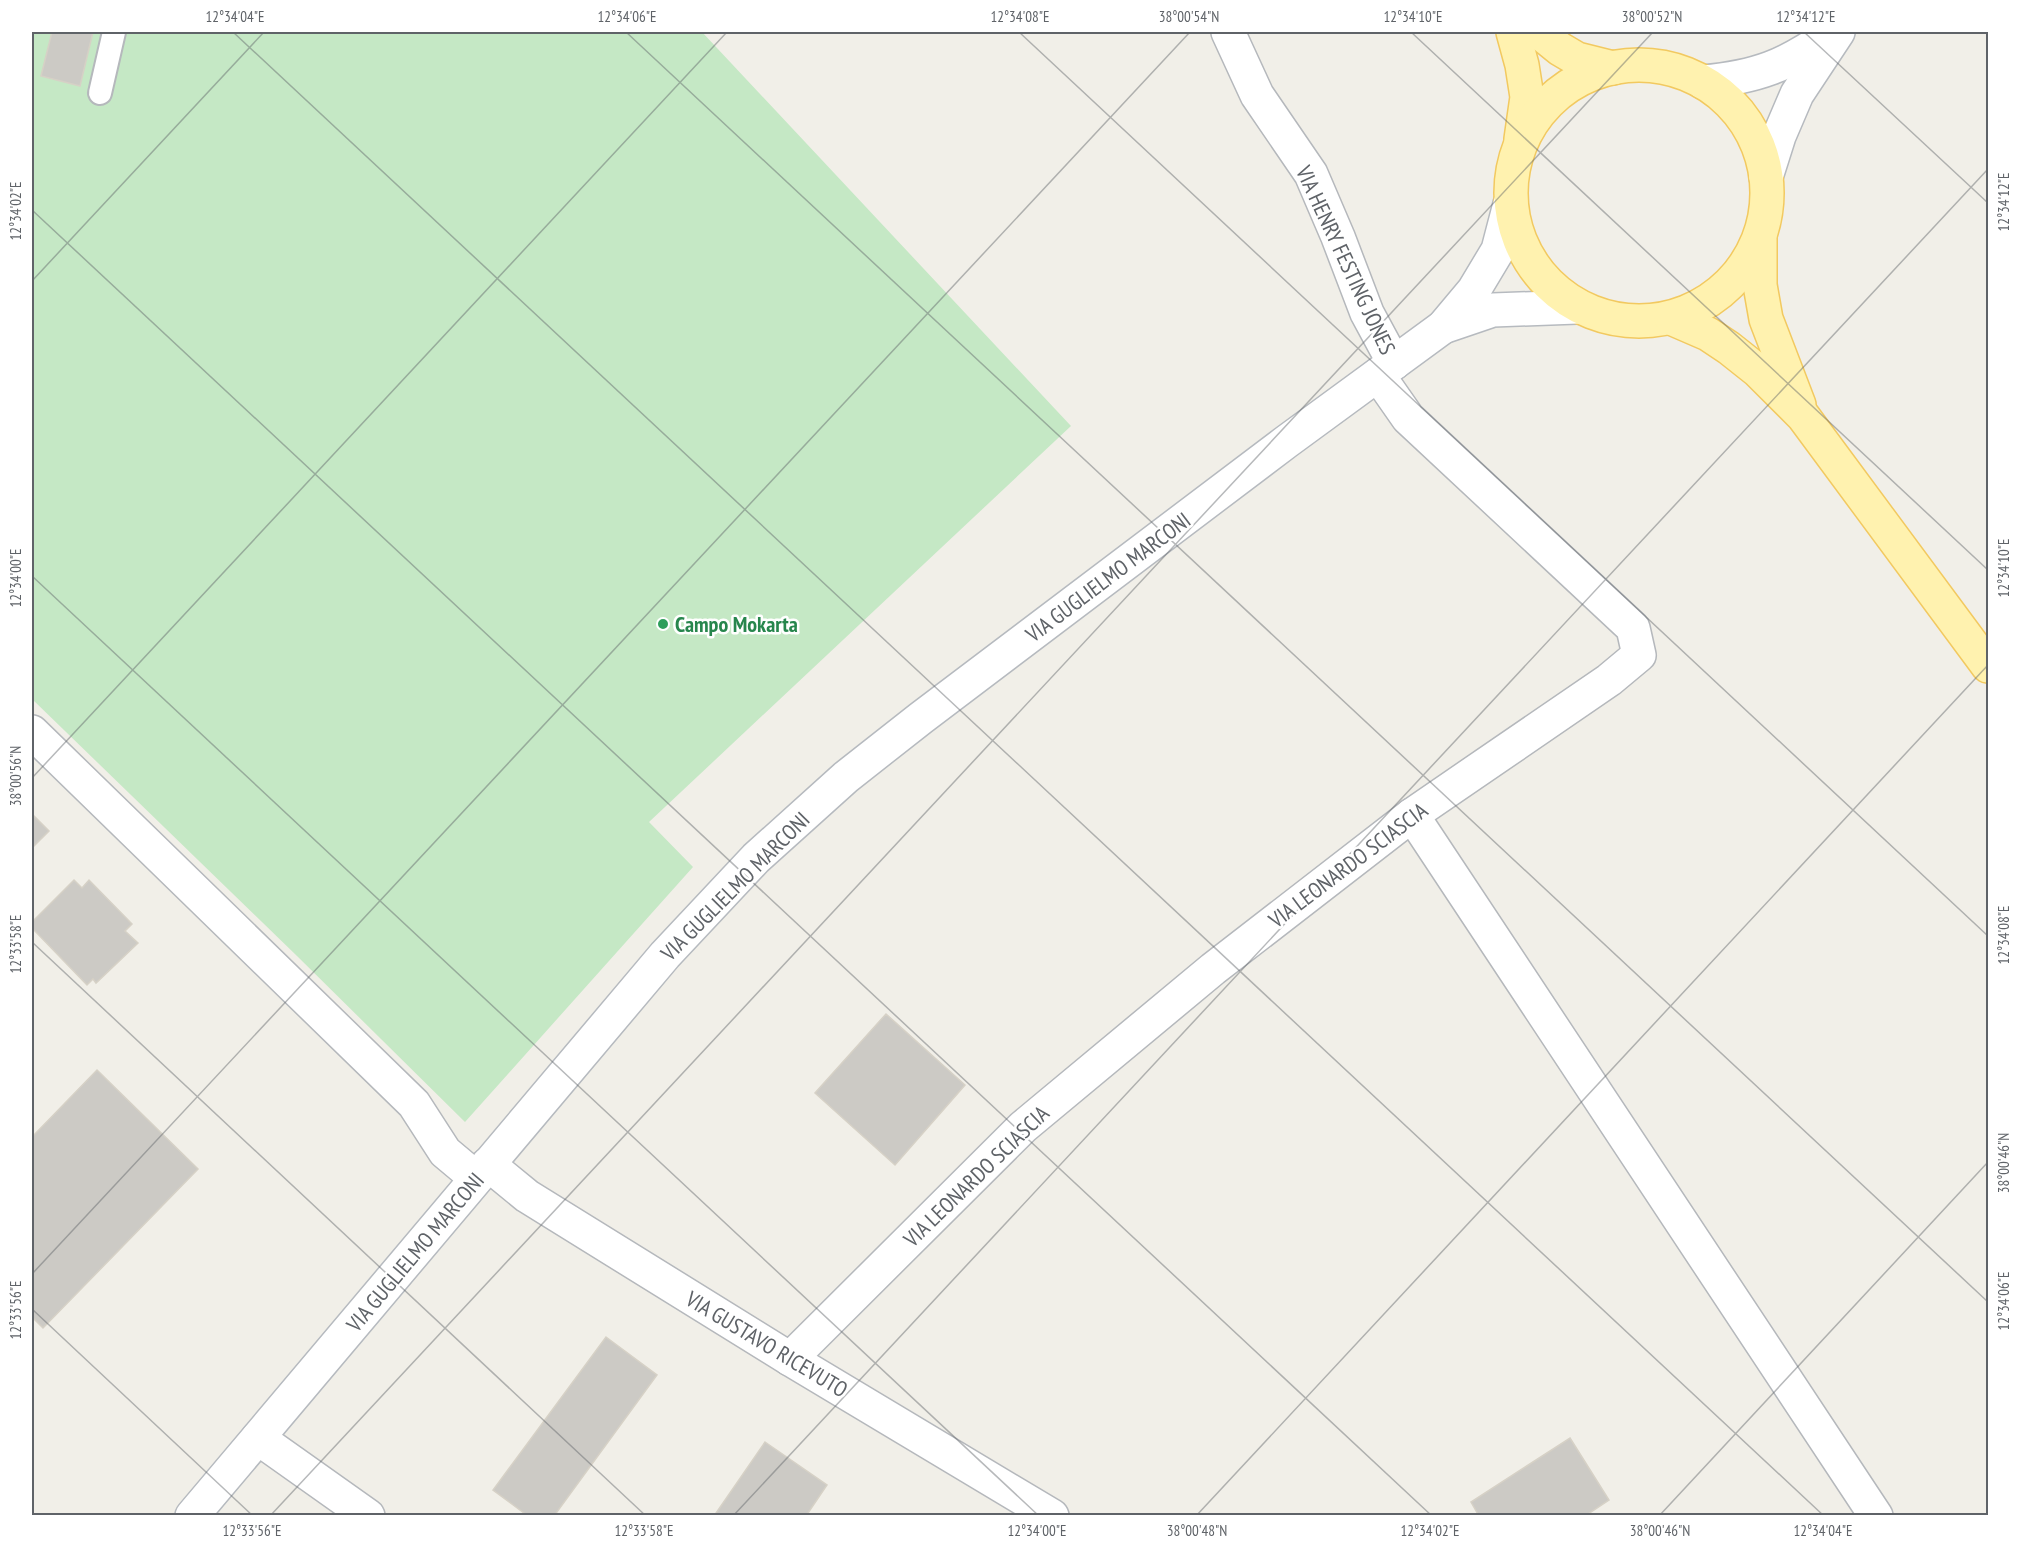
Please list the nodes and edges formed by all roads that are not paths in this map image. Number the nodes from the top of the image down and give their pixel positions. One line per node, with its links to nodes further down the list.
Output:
1 (114, 32): 8 (lane)
2 (1228, 32): 16 (street, VIA HENRY FESTING JONES)
3 (1513, 32): 9 (main road)
4 (1539, 32): 6 (main road)
5 (1837, 32): 7 (street); 10 (street)
6 (1613, 68): 7 (main road); 9 (main road)
7 (1703, 81): 10 (main road)
8 (100, 93)
9 (1521, 143): 11 (main road)
10 (1766, 177): 12 (main road)
11 (1510, 204): 13 (main road); 15 (street, VIA GUGLIELMO MARCONI)
12 (1760, 236): 14 (main road); 17 (main road)
13 (1577, 306): 14 (main road); 15 (street, VIA GUGLIELMO MARCONI)
14 (1671, 318): 17 (main road)
15 (1443, 327): 16 (street, VIA GUGLIELMO MARCONI)
16 (1386, 369): 20 (street, VIA LEONARDO SCIASCIA); 21 (street, VIA GUGLIELMO MARCONI)
17 (1803, 416): 18 (main road)
18 (1989, 666)
19 (32, 732): 21 (street, VIA GUSTAVO RICEVUTO)
20 (1412, 815): 22 (street, VIA LEONARDO SCIASCIA); 27 (street)
21 (482, 1171): 22 (street, VIA GUSTAVO RICEVUTO); 23 (street, VIA GUGLIELMO MARCONI)
22 (790, 1359): 26 (street, VIA GUSTAVO RICEVUTO)
23 (258, 1438): 24 (street, VIA GUGLIELMO MARCONI); 25 (street)
24 (192, 1515)
25 (368, 1515)
26 (1052, 1515)
27 (1876, 1515)

